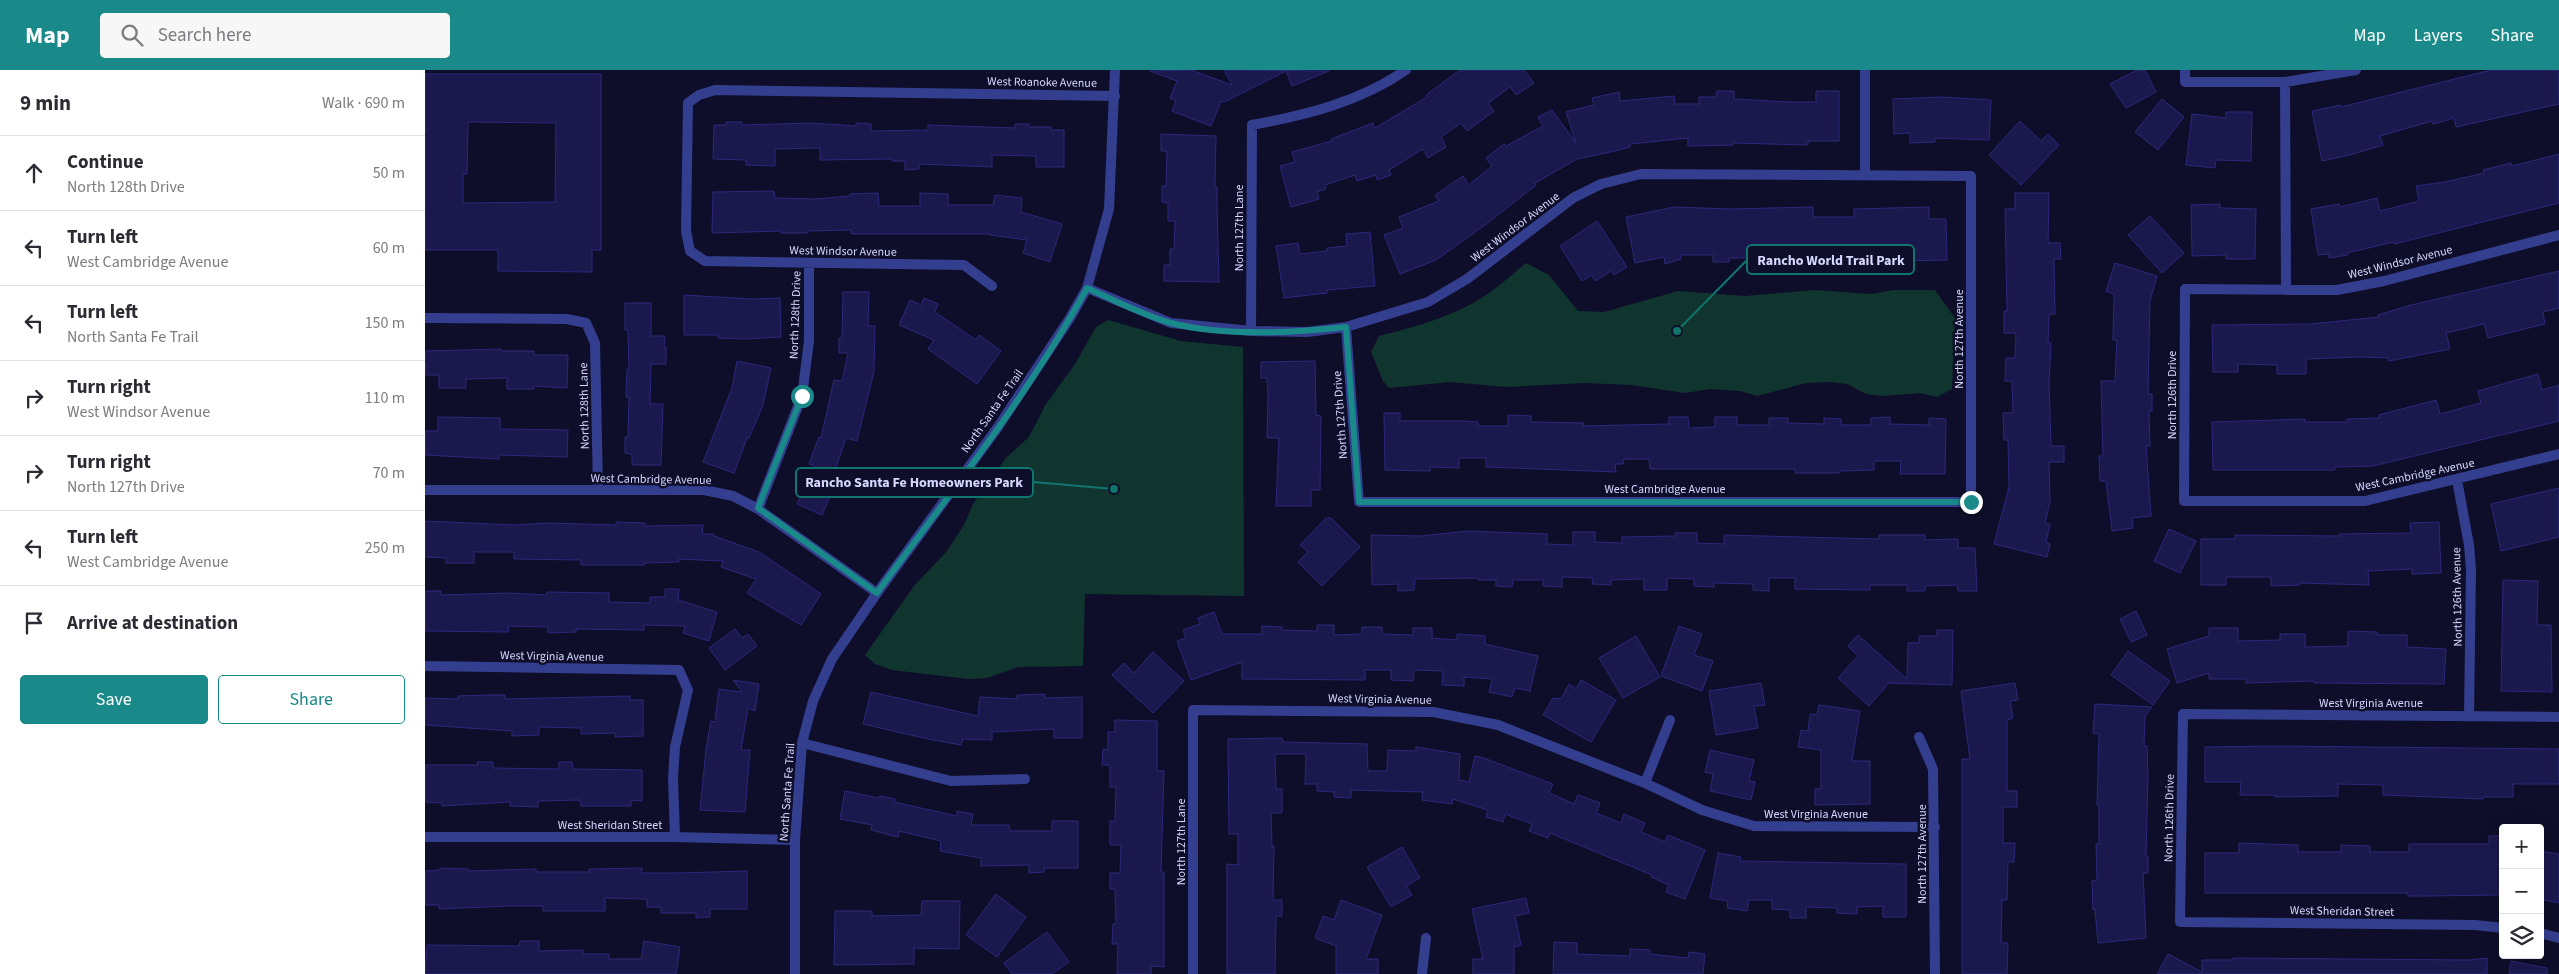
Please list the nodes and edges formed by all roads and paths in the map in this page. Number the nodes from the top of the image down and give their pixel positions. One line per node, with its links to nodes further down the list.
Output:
1 (1115, 70): 7 (street, North Santa Fe Trail)
2 (1406, 70): 19 (street, North 127th Lane)
3 (1865, 70): 8 (street)
4 (2185, 70): 6 (street)
5 (2356, 70): 6 (street)
6 (2285, 82): 16 (street)
7 (1115, 96): 11 (street, West Roanoke Avenue); 14 (street, North Santa Fe Trail)
8 (1865, 175): 9 (street, West Windsor Avenue); 18 (street, West Windsor Avenue)
9 (1971, 176): 26 (street, North 127th Avenue)
10 (2559, 236): 16 (street, West Windsor Avenue)
11 (691, 251): 12 (street, West Windsor Avenue)
12 (809, 264): 13 (street, West Windsor Avenue); 27 (street, North 128th Drive)
13 (991, 286)
14 (1087, 288): 19 (street, West Windsor Avenue); 28 (street, North Santa Fe Trail)
15 (2185, 289): 16 (street, West Windsor Avenue); 24 (street, North 126th Drive)
16 (2286, 290)
17 (425, 318): 23 (street, North 128th Lane)
18 (1346, 327): 19 (street, West Windsor Avenue); 25 (street, North 127th Drive)
19 (1251, 331)
20 (2559, 454): 21 (street, West Cambridge Avenue)
21 (2457, 480): 24 (street, West Cambridge Avenue); 32 (street, North 126th Avenue)
22 (425, 490): 23 (street, West Cambridge Avenue)
23 (598, 490): 27 (street, West Cambridge Avenue)
24 (2184, 501)
25 (1359, 502): 26 (street, West Cambridge Avenue)
26 (1971, 502)
27 (758, 508): 28 (street, West Cambridge Avenue)
28 (877, 593): 36 (street, North Santa Fe Trail)
29 (425, 666): 41 (street, West Virginia Avenue)
30 (1193, 710): 38 (street, West Virginia Avenue); 49 (street, North 127th Lane)
31 (2183, 714): 32 (street, West Virginia Avenue); 43 (street, North 126th Drive)
32 (2469, 716): 33 (street, West Virginia Avenue)
33 (2559, 717)
34 (1671, 720): 38 (street)
35 (1919, 737): 39 (street, North 127th Avenue)
36 (802, 744): 37 (street); 42 (street, North Santa Fe Trail)
37 (1025, 779)
38 (1645, 783): 39 (street, West Virginia Avenue)
39 (1935, 828): 51 (street, North 127th Avenue)
40 (425, 837): 41 (street, West Sheridan Street)
41 (675, 837): 42 (street, West Sheridan Street)
42 (795, 840): 48 (street, North Santa Fe Trail)
43 (2180, 922): 44 (street, West Sheridan Street)
44 (2499, 928)
45 (2544, 934): 47 (street)
46 (1426, 938): 50 (street)
47 (2559, 938)
48 (795, 974)
49 (1193, 974)
50 (1422, 974)
51 (1935, 974)

